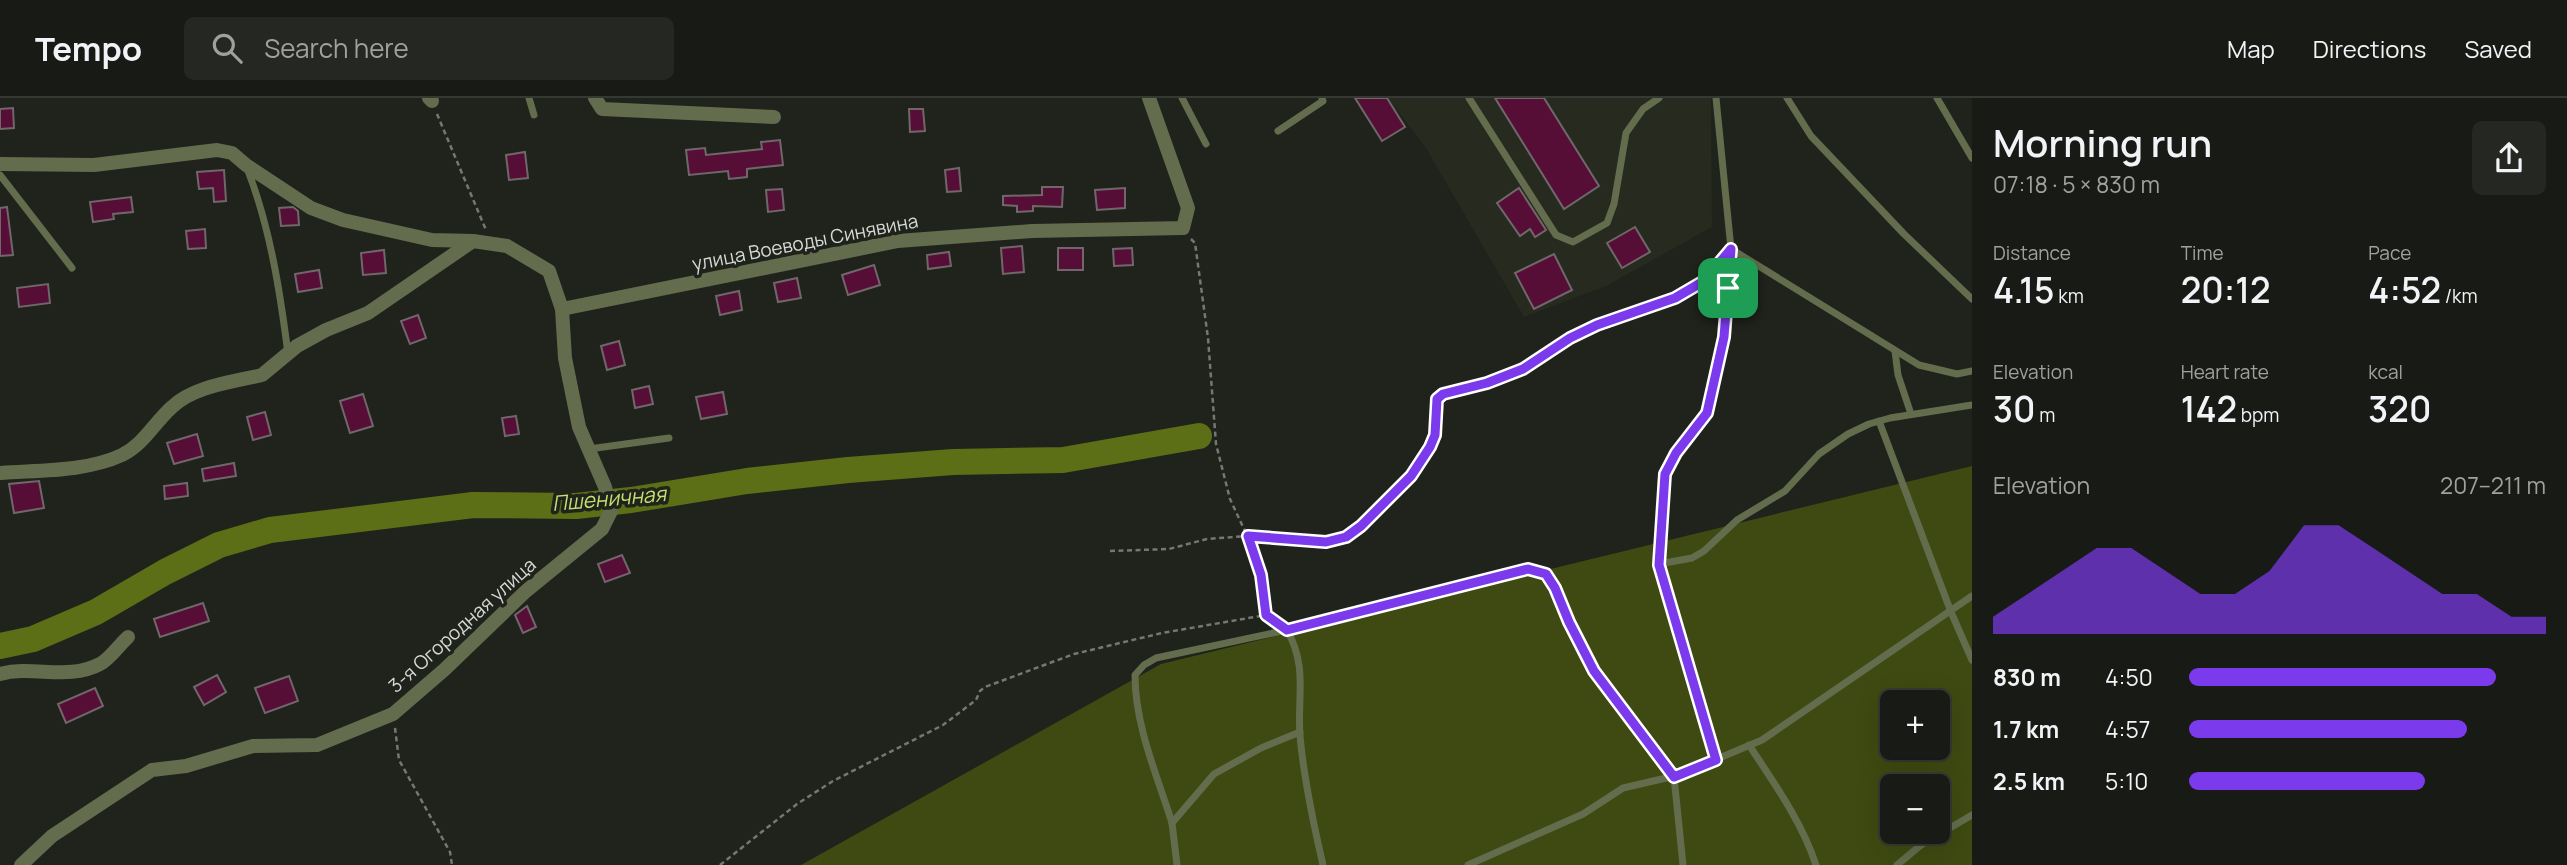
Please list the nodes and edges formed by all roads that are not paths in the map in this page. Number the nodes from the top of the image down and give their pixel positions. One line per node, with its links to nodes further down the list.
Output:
1 (529, 98): 11 (lane)
2 (595, 98): 12 (street)
3 (1149, 98): 23 (street, улица Воеводы Синявина)
4 (1182, 98): 14 (lane)
5 (1322, 98): 13 (lane)
6 (1469, 98): 7 (lane)
7 (1660, 98)
8 (1716, 98): 20 (lane)
9 (1787, 98): 22 (lane)
10 (1937, 98): 15 (lane)
11 (534, 115)
12 (774, 117)
13 (1278, 131)
14 (1206, 144)
15 (1972, 158)
16 (0, 164): 17 (street, 3-я Огородная улица)
17 (246, 165): 19 (street, 3-я Огородная улица); 25 (lane)
18 (0, 174): 21 (lane)
19 (473, 241): 23 (street, 3-я Огородная улица); 25 (street)
20 (1731, 249): 24 (lane); 33 (lane)
21 (72, 268)
22 (1972, 299)
23 (562, 309): 31 (street, 3-я Огородная улица)
24 (1895, 351): 26 (lane); 28 (lane)
25 (288, 354): 32 (street)
26 (1972, 371)
27 (1972, 405): 28 (lane)
28 (1911, 414): 29 (lane)
29 (1879, 421): 33 (lane); 35 (lane)
30 (669, 438): 31 (lane)
31 (589, 449): 46 (street, 3-я Огородная улица)
32 (0, 472)
33 (1659, 564): 42 (lane)
34 (1972, 596): 35 (lane)
35 (1951, 612): 38 (lane); 41 (lane)
36 (1287, 630): 40 (lane); 43 (lane); 45 (lane)
37 (128, 637): 39 (street)
38 (1972, 660)
39 (0, 674)
40 (1300, 732): 45 (lane); 48 (lane)
41 (1749, 745): 42 (lane); 51 (lane)
42 (1716, 760): 43 (lane)
43 (1674, 777): 49 (lane); 50 (lane)
44 (1972, 815): 52 (lane)
45 (1172, 823): 47 (lane)
46 (21, 865)
47 (1177, 865)
48 (1323, 865)
49 (1468, 865)
50 (1683, 865)
51 (1816, 865)
52 (1896, 865)

